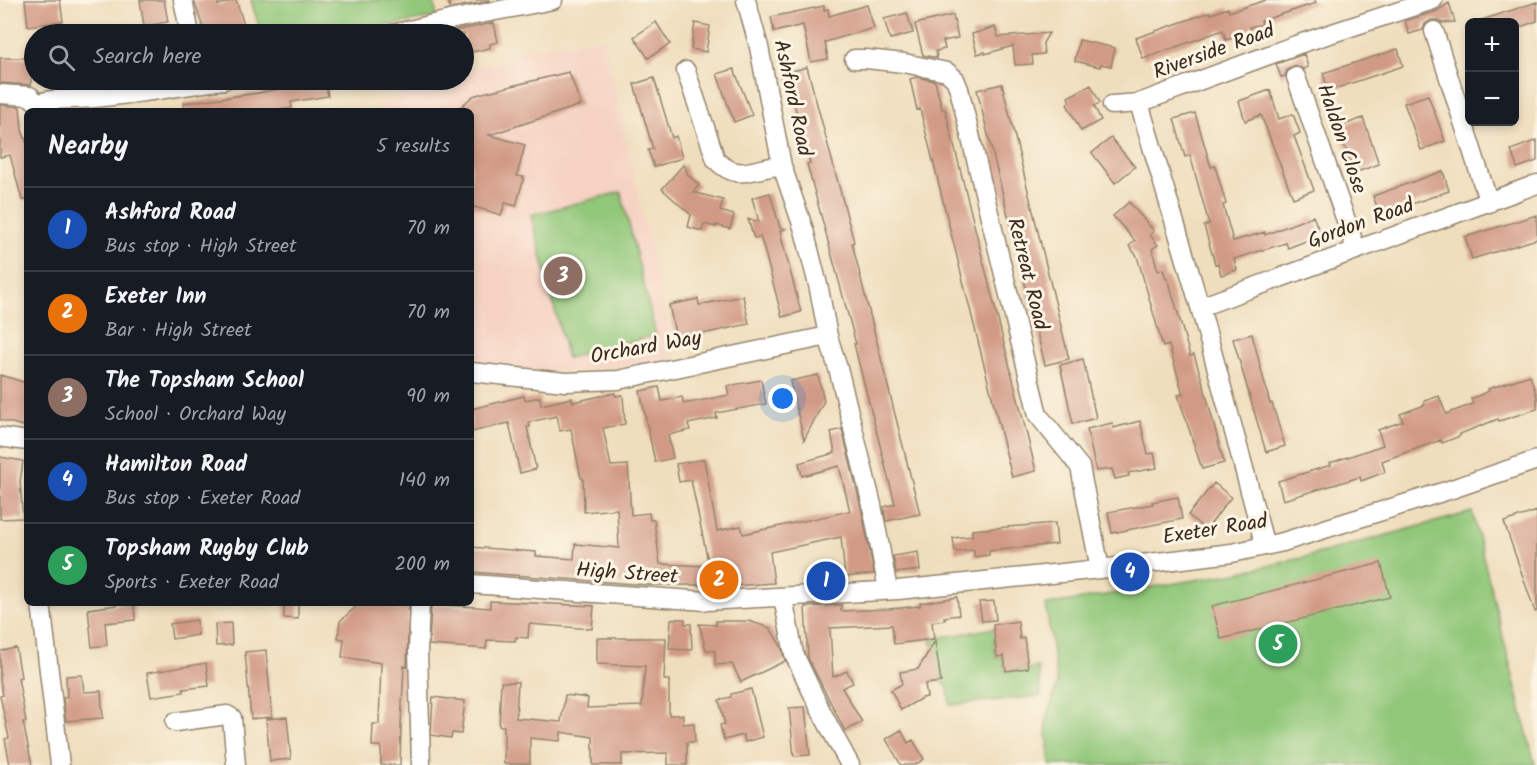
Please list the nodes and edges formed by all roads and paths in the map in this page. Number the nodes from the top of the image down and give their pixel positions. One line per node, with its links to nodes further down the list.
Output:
1 (183, 0): 5 (street)
2 (553, 0): 6 (street)
3 (746, 0): 16 (street, Ashford Road)
4 (1433, 0): 13 (street, Riverside Road)
5 (188, 24)
6 (437, 24)
7 (1434, 31): 18 (street)
8 (854, 59): 27 (street, Retreat Road)
9 (686, 71): 16 (street)
10 (1296, 77): 19 (street, Haldon Close)
11 (145, 90): 15 (street)
12 (0, 94): 15 (street)
13 (1139, 103): 14 (street, Riverside Road); 20 (street)
14 (1112, 105)
15 (37, 107)
16 (782, 166): 21 (street, Ashford Road)
17 (1537, 184): 18 (street, Gordon Road)
18 (1489, 203): 19 (street, Gordon Road)
19 (1356, 249): 20 (street, Gordon Road)
20 (1200, 307): 26 (street)
21 (828, 336): 22 (street, Orchard Way); 29 (street, Ashford Road)
22 (474, 372)
23 (0, 437): 24 (street)
24 (24, 441)
25 (1537, 460): 26 (street, Exeter Road)
26 (1265, 546): 27 (street, Exeter Road)
27 (1100, 569): 29 (street, Exeter Road)
28 (474, 584): 30 (street, High Street)
29 (888, 590): 30 (street, High Street)
30 (783, 598): 37 (street)
31 (41, 606): 34 (street)
32 (420, 606): 36 (street)
33 (175, 722): 35 (street)
34 (60, 765)
35 (236, 765)
36 (421, 765)
37 (850, 765)

